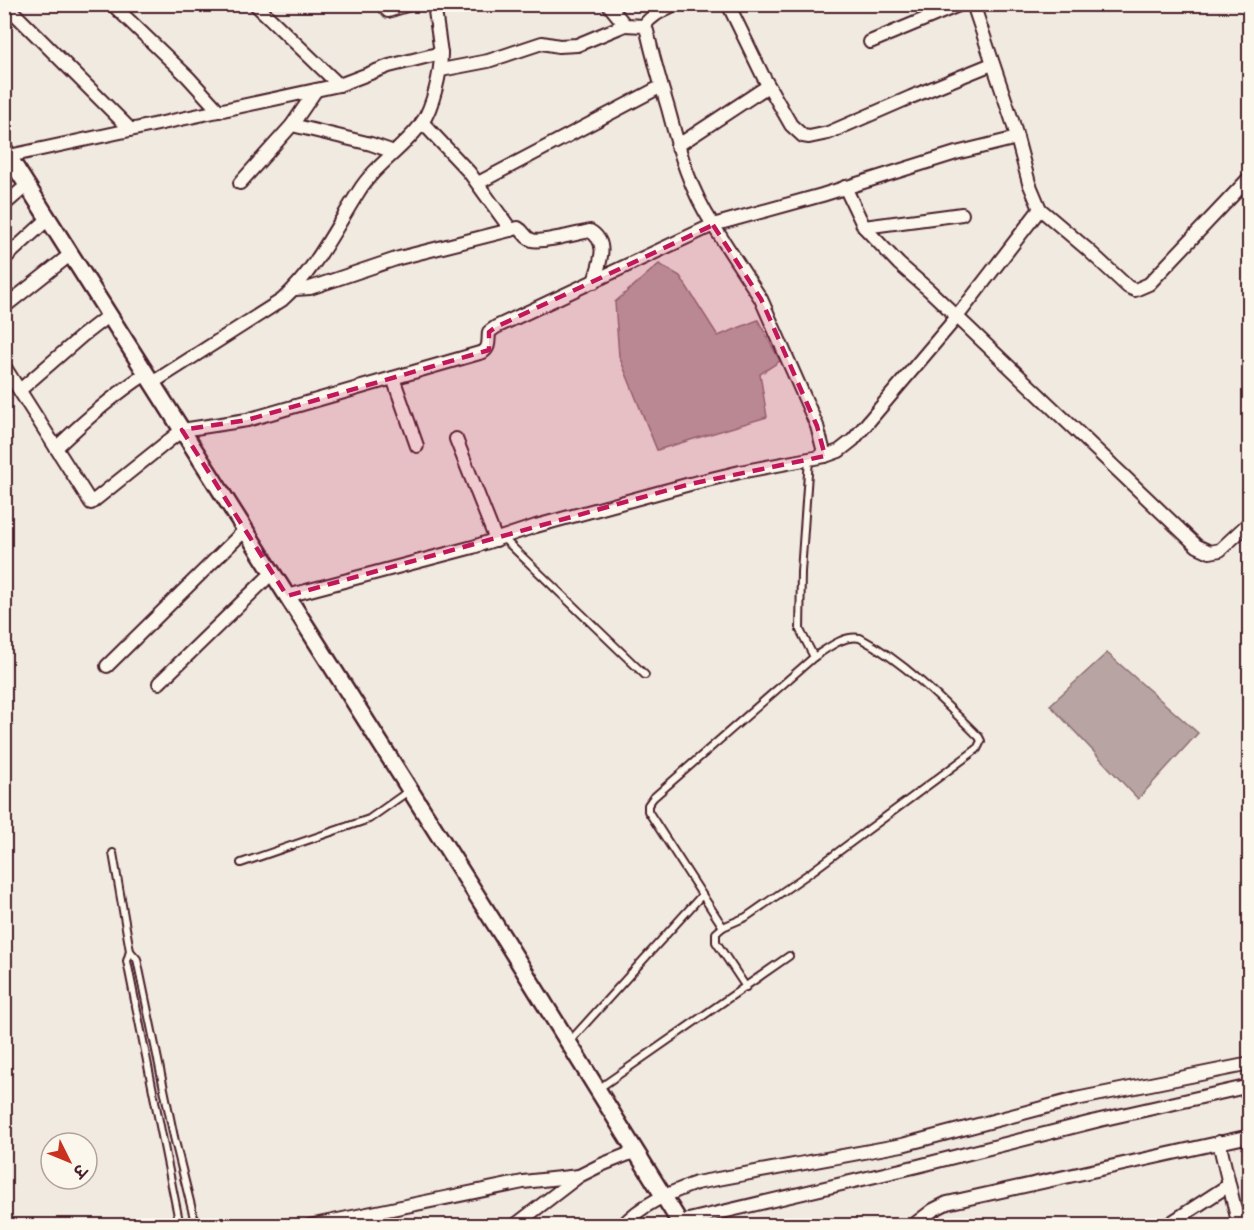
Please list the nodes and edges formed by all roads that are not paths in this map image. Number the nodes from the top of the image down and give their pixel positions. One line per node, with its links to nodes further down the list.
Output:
1 (5, 4): 25 (street)
2 (112, 4): 22 (street)
3 (255, 4): 18 (street)
4 (382, 4): 5 (street)
5 (410, 4)
6 (434, 4): 15 (street)
7 (608, 4): 12 (street)
8 (675, 4): 13 (street)
9 (728, 4): 19 (street)
10 (961, 4): 14 (street)
11 (973, 4): 16 (street)
12 (625, 25): 13 (street); 17 (street)
13 (644, 26): 20 (street)
14 (870, 42)
15 (441, 52): 17 (street); 18 (street)
16 (992, 64): 19 (street); 26 (street)
17 (441, 70): 23 (street)
18 (339, 84): 21 (street)
19 (768, 86): 27 (street)
20 (660, 87): 27 (street); 32 (street)
21 (316, 90): 22 (street); 24 (street)
22 (219, 111): 25 (street)
23 (422, 122): 28 (street); 32 (street)
24 (292, 125): 28 (street); 31 (street)
25 (130, 129): 29 (street)
26 (1017, 138): 34 (street); 36 (street)
27 (677, 146): 39 (street)
28 (394, 152): 45 (street)
29 (7, 153): 33 (street)
30 (1250, 177): 36 (street)
31 (240, 183)
32 (478, 183): 41 (street)
33 (26, 186): 35 (street); 38 (street)
34 (845, 187): 39 (street); 40 (street)
35 (4, 205)
36 (1040, 209): 48 (street)
37 (962, 214): 40 (street)
38 (48, 219): 42 (street); 43 (street)
39 (714, 225): 44 (street); 57 (street)
40 (864, 226): 48 (street)
41 (511, 230): 44 (street); 45 (street)
42 (71, 254): 46 (street); 47 (street)
43 (4, 259)
44 (594, 282): 50 (street)
45 (295, 289): 51 (street)
46 (4, 307)
47 (110, 315): 51 (street); 52 (street)
48 (956, 318): 57 (street); 59 (street)
49 (4, 366): 52 (street)
50 (393, 378): 53 (street); 55 (street)
51 (149, 379): 53 (street); 56 (street)
52 (20, 390): 56 (street)
53 (182, 430): 56 (street); 60 (street)
54 (456, 439): 61 (street)
55 (417, 446)
56 (56, 448)
57 (825, 456): 58 (street)
58 (809, 459): 61 (street); 64 (lane)
59 (1250, 522)
60 (245, 530): 62 (street); 65 (street)
61 (499, 538): 63 (street); 66 (lane)
62 (272, 573): 63 (street); 67 (street)
63 (287, 596): 68 (street)
64 (814, 657): 71 (lane); 72 (lane)
65 (107, 666)
66 (645, 675)
67 (159, 683)
68 (410, 790): 70 (lane); 76 (street)
69 (113, 853): 73 (lane)
70 (241, 863)
71 (702, 895): 72 (lane); 76 (lane)
72 (723, 927): 75 (lane)
73 (130, 951): 84 (lane); 85 (lane)
74 (789, 956): 75 (lane)
75 (746, 987): 79 (lane)
76 (568, 1043): 79 (street)
77 (1250, 1064): 87 (street)
78 (1250, 1086): 89 (street)
79 (598, 1089): 82 (street)
80 (1250, 1136): 81 (street)
81 (1219, 1142): 86 (street); 95 (street)
82 (636, 1151): 83 (street); 87 (street)
83 (579, 1176): 88 (street); 92 (street)
84 (187, 1183): 85 (lane); 91 (lane)
85 (172, 1185): 90 (lane)
86 (1229, 1185): 96 (street); 97 (street)
87 (663, 1196): 89 (street); 94 (street)
88 (516, 1224): 93 (street)
89 (681, 1224)
90 (180, 1226)
91 (196, 1226)
92 (309, 1226)
93 (502, 1226)
94 (622, 1226)
95 (912, 1226)
96 (1166, 1226)
97 (1239, 1226)

